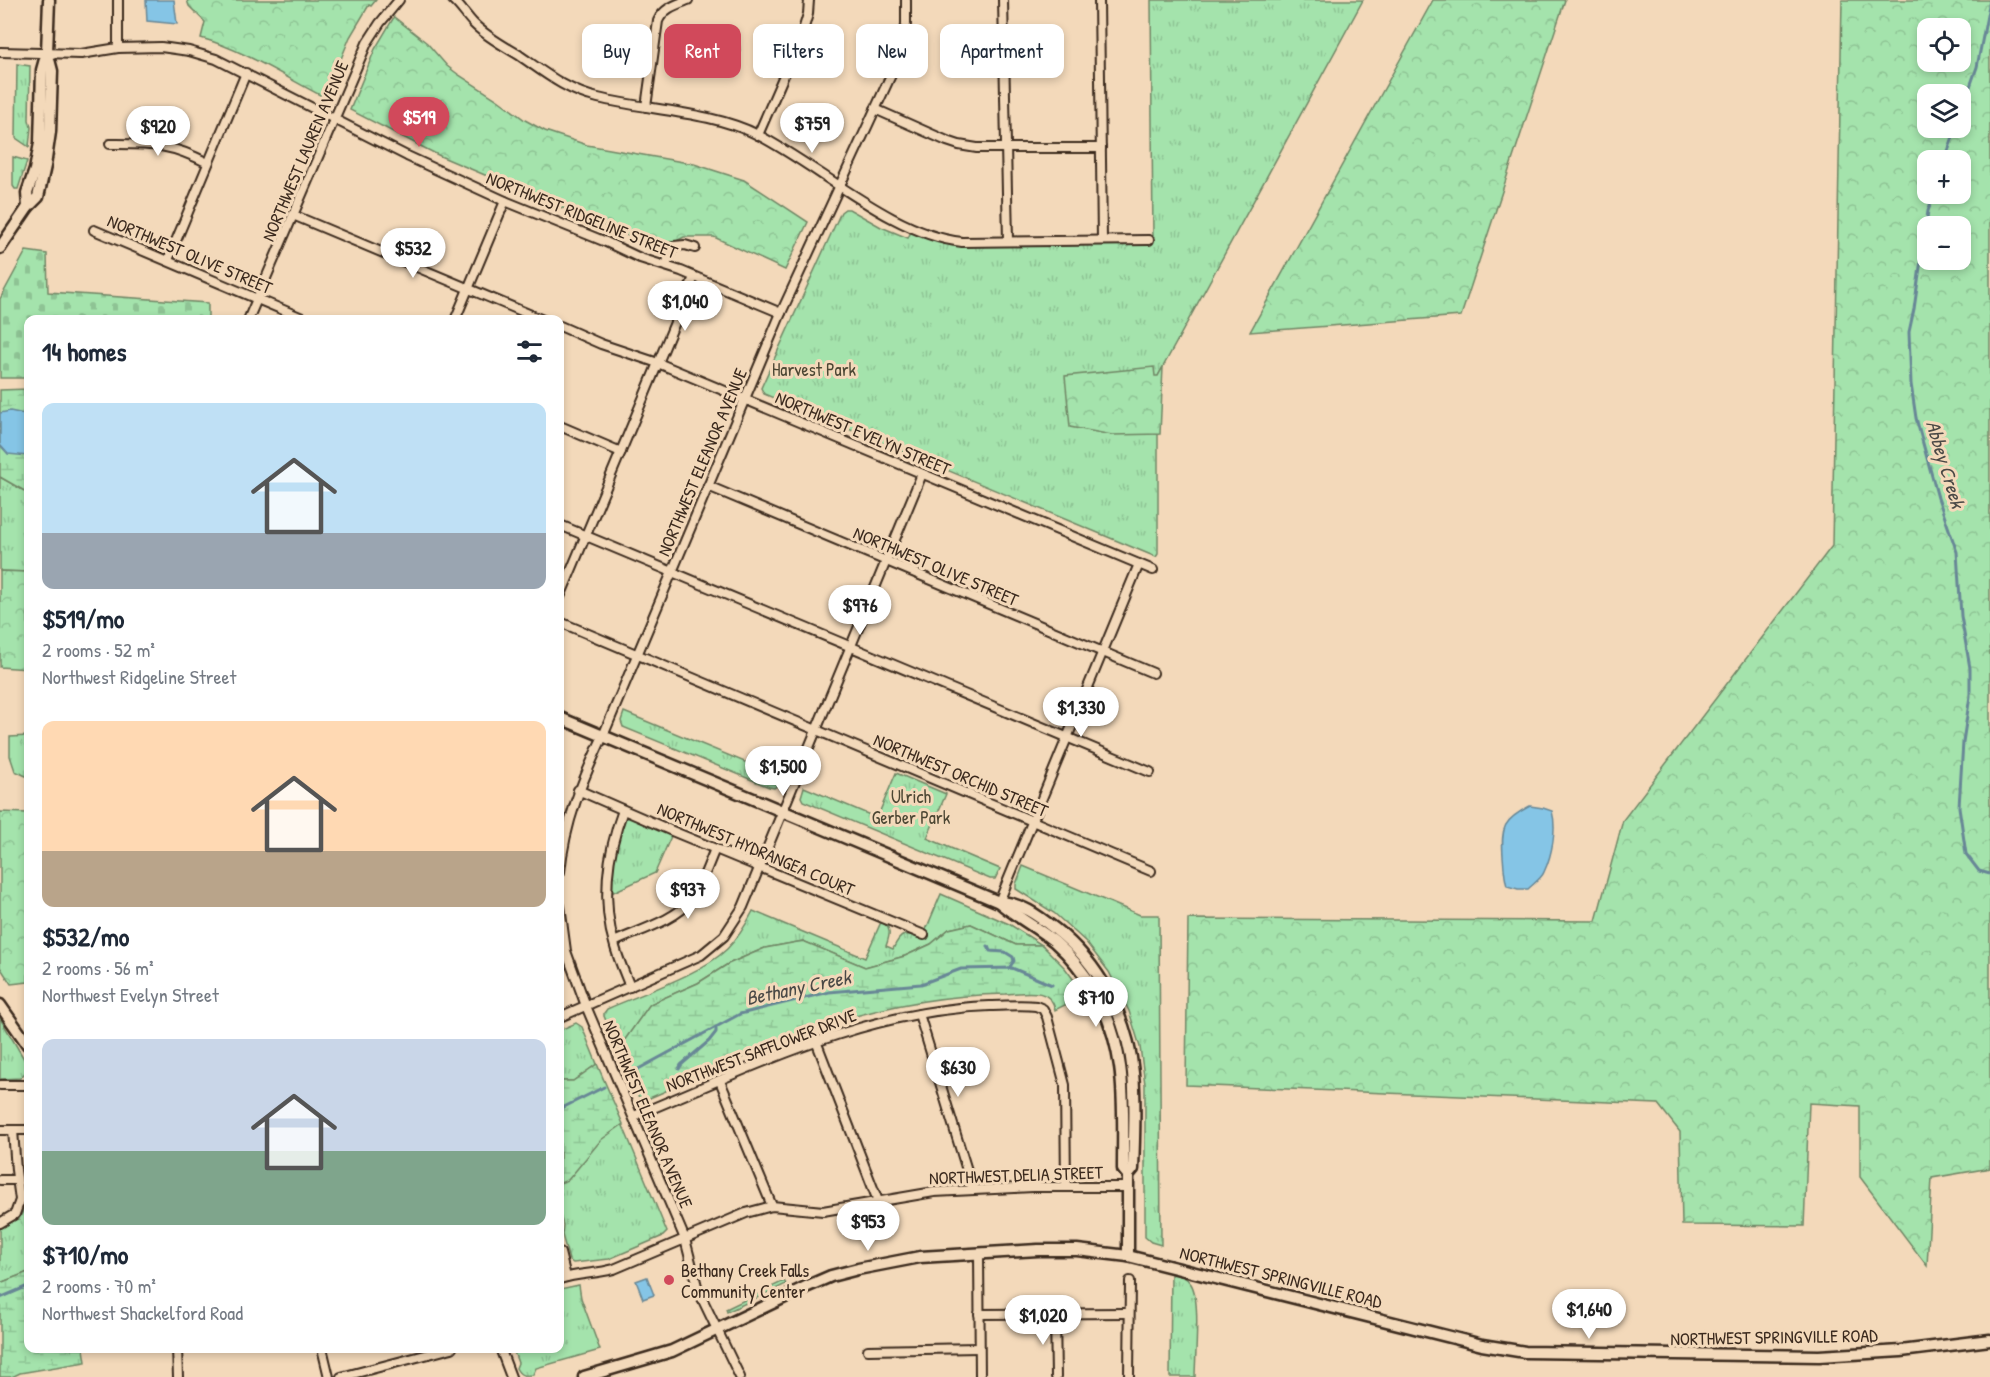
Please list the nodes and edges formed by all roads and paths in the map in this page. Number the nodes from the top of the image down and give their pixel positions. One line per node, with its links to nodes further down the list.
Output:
1 (49, 0): 12 (street)
2 (118, 0): 10 (street)
3 (399, 0): 16 (street, NORTHWEST LAUREN AVENUE)
4 (453, 0): 14 (street)
5 (688, 0): 14 (street)
6 (809, 0): 17 (street)
7 (906, 0): 15 (street, NORTHWEST ELEANOR AVENUE)
8 (1003, 0): 19 (street)
9 (1099, 0): 20 (street)
10 (118, 48): 12 (street, NORTHWEST RIDGELINE STREET); 13 (street, NORTHWEST RIDGELINE STREET)
11 (0, 52): 12 (street, NORTHWEST RIDGELINE STREET)
12 (47, 52): 30 (street)
13 (246, 73): 16 (street, NORTHWEST RIDGELINE STREET); 21 (street)
14 (646, 108): 17 (street)
15 (875, 109): 19 (street); 22 (street, NORTHWEST ELEANOR AVENUE)
16 (335, 118): 23 (street, NORTHWEST RIDGELINE STREET); 24 (street, NORTHWEST LAUREN AVENUE)
17 (758, 135): 22 (street)
18 (110, 144): 21 (street)
19 (1006, 148): 20 (street); 28 (street)
20 (1101, 148): 26 (street)
21 (208, 163): 31 (street)
22 (841, 186): 28 (street); 36 (street, NORTHWEST ELEANOR AVENUE)
23 (505, 201): 32 (street, NORTHWEST RIDGELINE STREET); 34 (street)
24 (293, 215): 34 (street); 35 (street, NORTHWEST LAUREN AVENUE)
25 (94, 230): 31 (street, NORTHWEST OLIVE STREET)
26 (1102, 240): 27 (street); 28 (street)
27 (1149, 240)
28 (1008, 241)
29 (695, 248): 32 (street)
30 (0, 249)
31 (168, 260): 35 (street, NORTHWEST OLIVE STREET)
32 (666, 266): 33 (street, NORTHWEST RIDGELINE STREET)
33 (694, 277): 36 (street, NORTHWEST RIDGELINE STREET); 42 (street)
34 (468, 288): 39 (street); 40 (street)
35 (257, 298): 37 (street, NORTHWEST LAUREN AVENUE); 38 (street, NORTHWEST OLIVE STREET)
36 (781, 313): 43 (street, NORTHWEST ELEANOR AVENUE)
37 (250, 315)
38 (296, 315)
39 (457, 315)
40 (531, 315)
41 (564, 328): 42 (street, NORTHWEST EVELYN STREET)
42 (658, 363): 43 (street, NORTHWEST EVELYN STREET); 45 (street)
43 (744, 399): 46 (street, NORTHWEST EVELYN STREET); 47 (street, NORTHWEST ELEANOR AVENUE)
44 (564, 428): 45 (street)
45 (621, 452): 49 (street)
46 (922, 474): 50 (street); 51 (street, NORTHWEST EVELYN STREET)
47 (708, 486): 50 (street, NORTHWEST OLIVE STREET); 53 (street, NORTHWEST ELEANOR AVENUE)
48 (564, 527): 49 (street)
49 (585, 536): 53 (street); 54 (street)
50 (885, 562): 56 (street); 57 (street, NORTHWEST OLIVE STREET)
51 (1138, 564): 52 (street, NORTHWEST EVELYN STREET); 57 (street)
52 (1153, 570)
53 (672, 572): 56 (street); 58 (street, NORTHWEST ELEANOR AVENUE)
54 (564, 587)
55 (564, 624): 58 (street, NORTHWEST ORCHID STREET)
56 (851, 646): 61 (street); 63 (street)
57 (1103, 652): 59 (street, NORTHWEST OLIVE STREET); 63 (street)
58 (636, 655): 61 (street, NORTHWEST ORCHID STREET); 62 (street, NORTHWEST ELEANOR AVENUE)
59 (1153, 674)
60 (564, 720): 62 (street)
61 (816, 730): 67 (street); 68 (street, NORTHWEST ORCHID STREET)
62 (603, 736): 65 (street, NORTHWEST ELEANOR AVENUE); 67 (street)
63 (1068, 737): 64 (street); 68 (street)
64 (1150, 772)
65 (578, 790): 66 (street, NORTHWEST HYDRANGEA COURT); 69 (street, NORTHWEST ELEANOR AVENUE)
66 (623, 810): 70 (street, NORTHWEST HYDRANGEA COURT); 76 (street)
67 (781, 812): 71 (street); 73 (street)
68 (1033, 821): 72 (street, NORTHWEST ORCHID STREET); 73 (street)
69 (564, 841)
70 (715, 849): 71 (street, NORTHWEST HYDRANGEA COURT); 76 (street)
71 (759, 867): 74 (street, NORTHWEST HYDRANGEA COURT); 77 (street)
72 (1151, 871)
73 (999, 902): 93 (street)
74 (924, 935)
75 (564, 936): 79 (street, NORTHWEST ELEANOR AVENUE)
76 (614, 942): 77 (street)
77 (630, 987): 79 (street)
78 (0, 1005): 82 (street)
79 (586, 1006): 81 (street); 87 (street, NORTHWEST ELEANOR AVENUE)
80 (919, 1014): 83 (street, NORTHWEST SAFFLOWER DRIVE); 94 (street, NORTHWEST SAFFLOWER DRIVE); 95 (street)
81 (564, 1015)
82 (24, 1039)
83 (816, 1041): 84 (street, NORTHWEST SAFFLOWER DRIVE); 96 (street)
84 (720, 1081): 87 (street, NORTHWEST SAFFLOWER DRIVE); 97 (street)
85 (0, 1085): 86 (street)
86 (24, 1085)
87 (634, 1116): 99 (street, NORTHWEST ELEANOR AVENUE)
88 (0, 1130): 89 (street)
89 (13, 1130): 90 (street); 92 (street)
90 (24, 1130)
91 (0, 1180): 92 (street)
92 (17, 1180): 98 (street)
93 (1128, 1181): 94 (street, NORTHWEST DELIA STREET); 101 (street)
94 (1066, 1187): 95 (street, NORTHWEST DELIA STREET)
95 (973, 1190): 96 (street, NORTHWEST DELIA STREET)
96 (878, 1200): 97 (street, NORTHWEST DELIA STREET)
97 (772, 1206): 99 (street, NORTHWEST DELIA STREET)
98 (0, 1223)
99 (685, 1239): 102 (street, NORTHWEST DELIA STREET); 107 (street, NORTHWEST ELEANOR AVENUE)
100 (979, 1253): 101 (street, NORTHWEST SPRINGVILLE ROAD); 105 (street); 107 (street, NORTHWEST SPRINGVILLE ROAD)
101 (1128, 1256): 108 (street, NORTHWEST SPRINGVILLE ROAD)
102 (564, 1278)
103 (1130, 1281): 104 (street)
104 (1129, 1313): 106 (street); 123 (street)
105 (979, 1314): 106 (street); 109 (street)
106 (1055, 1315): 122 (street)
107 (718, 1330): 119 (street, NORTHWEST SPRINGVILLE ROAD); 120 (street, NORTHWEST ELEANOR AVENUE)
108 (1990, 1340)
109 (979, 1348): 110 (street); 121 (street)
110 (868, 1350)
111 (177, 1353): 115 (street)
112 (323, 1353): 116 (street)
113 (433, 1353): 117 (street)
114 (502, 1353): 118 (street)
115 (178, 1377)
116 (329, 1377)
117 (341, 1377)
118 (511, 1377)
119 (584, 1377)
120 (740, 1377)
121 (980, 1377)
122 (1056, 1377)
123 (1129, 1377)

